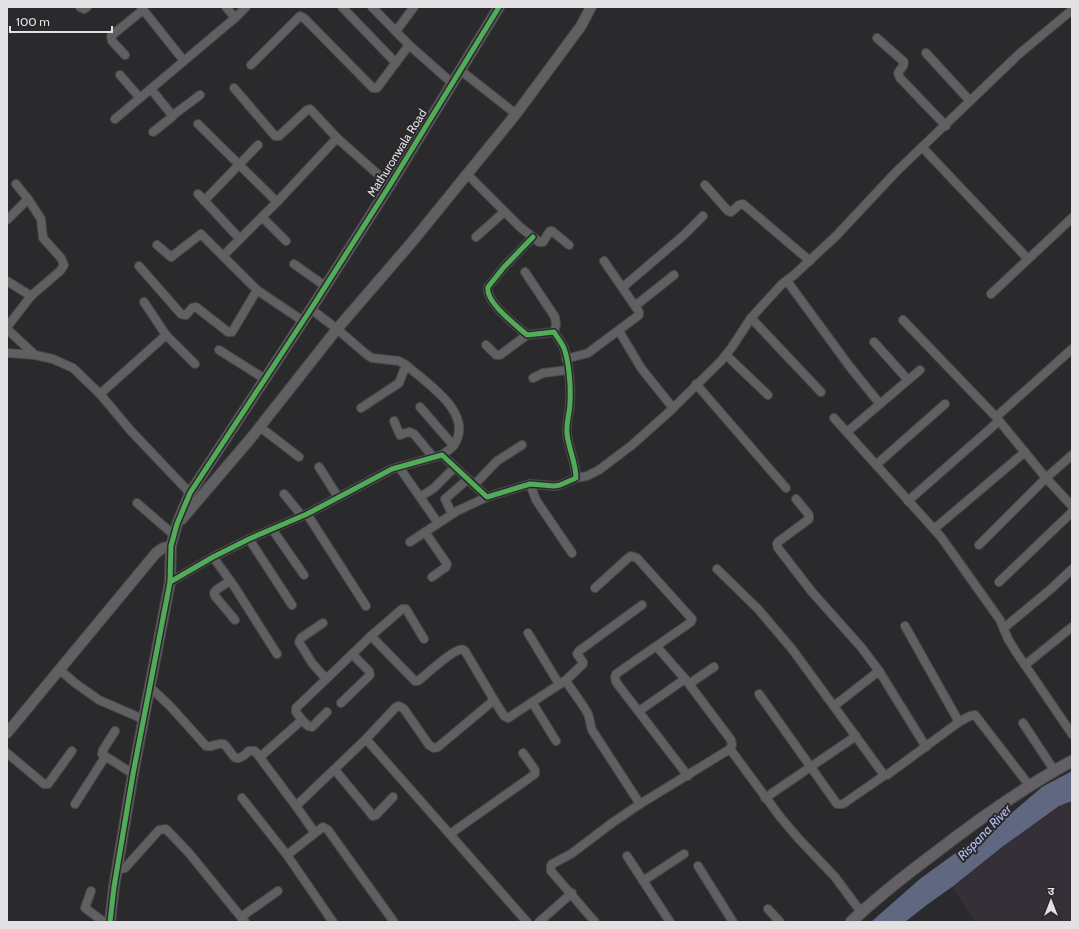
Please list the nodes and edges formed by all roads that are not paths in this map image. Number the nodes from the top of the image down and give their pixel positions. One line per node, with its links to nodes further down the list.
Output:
1 (80, 7): 2 (street)
2 (88, 7)
3 (226, 7): 12 (street)
4 (246, 7): 12 (street)
5 (342, 7): 19 (street)
6 (372, 7): 13 (street)
7 (414, 7): 13 (street)
8 (499, 7): 21 (street, Mathuronwala Road)
9 (592, 7): 29 (street)
10 (142, 8): 17 (street); 18 (street)
11 (1072, 10): 28 (street)
12 (235, 18): 18 (street)
13 (396, 31): 15 (street)
14 (878, 38): 33 (street)
15 (409, 44): 19 (street); 23 (street)
16 (926, 53): 28 (street)
17 (125, 55)
18 (184, 61): 25 (street)
19 (396, 63): 20 (street)
20 (251, 65)
21 (460, 70): 23 (street, Mathuronwala Road); 29 (street)
22 (120, 75): 27 (street)
23 (452, 84): 41 (street, Mathuronwala Road)
24 (234, 88): 35 (street)
25 (151, 89): 27 (street); 30 (street)
26 (200, 95): 30 (street)
27 (140, 98): 31 (street)
28 (970, 101): 33 (street)
29 (516, 114): 39 (street)
30 (172, 116): 34 (street)
31 (115, 119)
32 (198, 124): 38 (street)
33 (946, 126): 37 (street)
34 (153, 132)
35 (337, 138): 41 (street); 46 (street)
36 (258, 145): 38 (street)
37 (922, 147): 59 (street); 61 (street)
38 (239, 164): 45 (street); 46 (street)
39 (467, 174): 47 (street); 80 (street)
40 (16, 184): 44 (street)
41 (390, 185): 68 (street, Mathuronwala Road)
42 (705, 185): 61 (street)
43 (198, 194): 45 (street)
44 (28, 199): 51 (street); 72 (street)
45 (204, 201): 54 (street)
46 (277, 202): 49 (street)
47 (504, 212): 52 (street); 53 (street)
48 (703, 216): 69 (street)
49 (262, 217): 54 (street); 55 (street)
50 (1072, 218): 59 (street)
51 (7, 220)
52 (476, 237)
53 (533, 237): 57 (street); 84 (street)
54 (240, 240): 58 (street)
55 (286, 241)
56 (157, 245): 58 (street)
57 (570, 246)
58 (223, 256): 70 (street)
59 (1028, 259): 71 (street)
60 (604, 261): 69 (street)
61 (810, 261): 67 (street)
62 (294, 264): 68 (street)
63 (139, 266): 70 (street)
64 (524, 272): 82 (street)
65 (674, 275): 74 (street)
66 (7, 281): 72 (street)
67 (787, 281): 76 (street); 104 (street)
68 (325, 286): 75 (street, Mathuronwala Road)
69 (623, 287): 74 (street)
70 (256, 290): 78 (street)
71 (991, 294)
72 (31, 296): 79 (street)
73 (144, 302): 83 (street)
74 (635, 306): 81 (street)
75 (311, 309): 78 (street, Mathuronwala Road); 80 (street)
76 (751, 318): 90 (street); 101 (street)
77 (903, 320): 110 (street)
78 (303, 321): 98 (street, Mathuronwala Road)
79 (7, 328): 91 (street)
80 (337, 329): 94 (street); 112 (street)
81 (619, 331): 92 (street); 108 (street)
82 (554, 332): 84 (street); 92 (street)
83 (166, 335): 93 (street); 102 (street)
84 (527, 335): 86 (street)
85 (874, 342): 99 (street)
86 (486, 345)
87 (1072, 349): 110 (street)
88 (219, 350): 98 (street)
89 (7, 353): 91 (street)
90 (726, 354): 100 (street); 103 (street)
91 (35, 355): 102 (street)
92 (566, 359): 95 (street)
93 (195, 364)
94 (408, 366): 107 (street); 114 (street)
95 (568, 370): 97 (street); 125 (street)
96 (920, 370): 99 (street)
97 (533, 378)
98 (265, 379): 130 (street, Mathuronwala Road)
99 (908, 380): 104 (street)
100 (696, 384): 108 (street); 129 (street)
101 (821, 392)
102 (100, 394): 130 (street)
103 (768, 395)
104 (880, 404): 113 (street)
105 (945, 404): 121 (street)
106 (420, 407): 114 (street)
107 (361, 408)
108 (673, 408): 125 (street)
109 (834, 418): 113 (street)
110 (998, 419): 116 (street); 136 (street)
111 (394, 421): 120 (street)
112 (260, 427): 119 (street); 143 (street)
113 (847, 432): 121 (street)
114 (453, 445): 117 (street)
115 (522, 445): 127 (street)
116 (1025, 452): 126 (street); 145 (street)
117 (442, 455): 120 (street); 124 (street)
118 (1072, 455): 126 (street)
119 (299, 457)
120 (434, 457): 123 (street)
121 (877, 464): 136 (street)
122 (319, 467): 134 (street)
123 (398, 467): 132 (street); 134 (street)
124 (455, 467): 127 (street); 132 (street)
125 (576, 478): 128 (street)
126 (1046, 478): 138 (street); 150 (street)
127 (471, 482): 133 (street); 140 (street)
128 (530, 484): 133 (street); 152 (street)
129 (786, 488)
130 (190, 493): 143 (street, Mathuronwala Road)
131 (284, 494): 141 (street)
132 (420, 497): 142 (street)
133 (487, 497): 140 (street)
134 (338, 498): 141 (street)
135 (796, 499): 179 (street)
136 (908, 500): 145 (street)
137 (137, 503): 147 (street)
138 (1072, 506)
139 (1072, 512): 160 (street)
140 (452, 514): 142 (street)
141 (304, 515): 144 (street); 164 (street)
142 (438, 523): 146 (street)
143 (177, 524): 147 (street, Mathuronwala Road)
144 (272, 529): 148 (street); 156 (street)
145 (934, 529): 168 (street)
146 (425, 532): 149 (street); 157 (street)
147 (174, 535): 151 (street, Mathuronwala Road)
148 (249, 539): 153 (street); 162 (street)
149 (410, 542)
150 (979, 544)
151 (171, 546): 159 (street, Mathuronwala Road); 178 (street)
152 (572, 553)
153 (213, 557): 158 (street); 159 (street)
154 (717, 569): 188 (street)
155 (1072, 569): 168 (street)
156 (304, 575)
157 (432, 577)
158 (230, 580): 165 (street); 174 (street)
159 (170, 582): 183 (street, Mathuronwala Road)
160 (999, 582)
161 (595, 588): 173 (street)
162 (292, 605)
163 (642, 605): 182 (street)
164 (366, 606)
165 (235, 620)
166 (323, 623): 180 (street)
167 (905, 626): 193 (street)
168 (1004, 628): 176 (street)
169 (1072, 628): 176 (street)
170 (528, 634): 182 (street)
171 (371, 636): 172 (street); 175 (street); 185 (street)
172 (424, 639)
173 (657, 647): 181 (street); 190 (street)
174 (277, 654)
175 (352, 654): 180 (street); 187 (street)
176 (1025, 665): 197 (street)
177 (714, 667): 181 (street)
178 (60, 670): 191 (street); 196 (street)
179 (879, 671): 188 (street); 201 (street)
180 (326, 679): 192 (street)
181 (687, 681): 190 (street); 202 (street)
182 (562, 683): 186 (street); 220 (street)
183 (150, 687): 191 (street, Mathuronwala Road); 207 (street)
184 (759, 694): 209 (street)
185 (494, 700): 186 (street); 199 (street)
186 (532, 702): 200 (street)
187 (341, 703)
188 (834, 706): 198 (street)
189 (327, 712): 192 (street)
190 (639, 712): 214 (street)
191 (143, 719): 212 (street, Mathuronwala Road)
192 (302, 720): 207 (street)
193 (959, 722): 201 (street); 215 (street)
194 (1023, 724): 211 (street)
195 (115, 731): 206 (street)
196 (7, 733)
197 (1072, 734)
198 (856, 736): 209 (street); 213 (street)
199 (366, 739): 210 (street); 223 (street)
200 (556, 741)
201 (926, 747): 213 (street)
202 (730, 749): 214 (street); 218 (street)
203 (72, 751): 204 (street)
204 (7, 752)
205 (523, 753): 223 (street)
206 (105, 757): 212 (street); 219 (street)
207 (260, 757): 221 (street)
208 (1072, 761): 211 (main road)
209 (811, 767): 213 (street); 218 (street)
210 (335, 770): 216 (street); 221 (street)
211 (1054, 770): 215 (main road)
212 (133, 774): 228 (street, Mathuronwala Road)
213 (885, 775)
214 (688, 776): 220 (street)
215 (1029, 785): 234 (main road)
216 (392, 797)
217 (242, 798): 225 (street)
218 (765, 798): 234 (street)
219 (75, 804)
220 (640, 804): 232 (street)
221 (296, 806): 222 (street)
222 (315, 833): 225 (street); 239 (street)
223 (450, 834): 240 (street)
224 (684, 854): 229 (street)
225 (287, 855): 238 (street)
226 (627, 856): 229 (street)
227 (698, 866): 244 (street)
228 (117, 870): 235 (street); 237 (street, Mathuronwala Road)
229 (643, 881): 243 (street)
230 (91, 891): 236 (street)
231 (278, 891): 235 (street)
232 (572, 894): 241 (street); 242 (street)
233 (768, 909): 245 (street)
234 (861, 912): 246 (main road)
235 (243, 919)
236 (104, 922)
237 (110, 922)
238 (333, 922)
239 (394, 922)
240 (527, 922)
241 (539, 922)
242 (595, 922)
243 (670, 922)
244 (733, 922)
245 (780, 922)
246 (851, 922)

